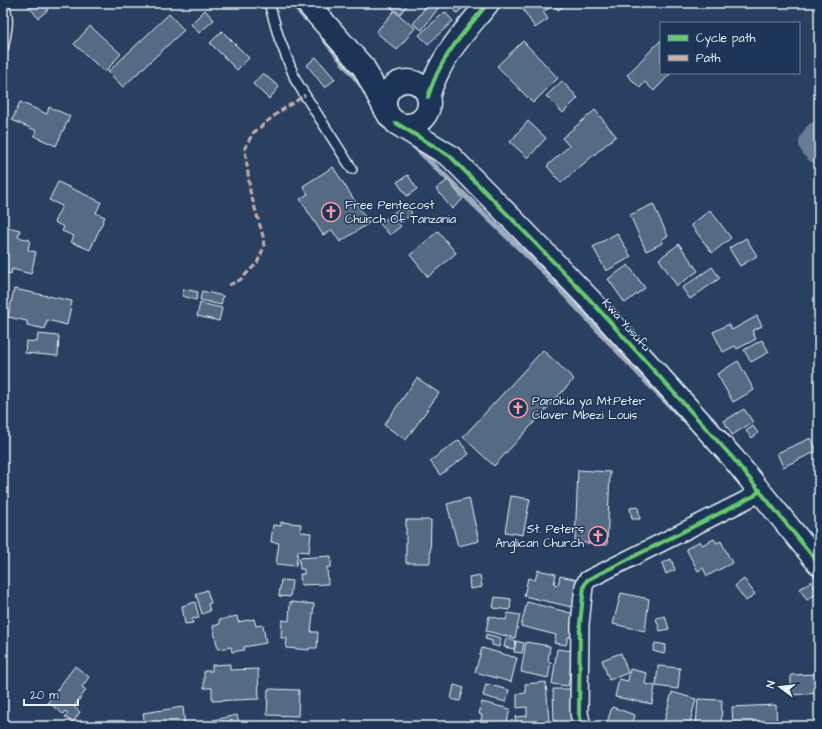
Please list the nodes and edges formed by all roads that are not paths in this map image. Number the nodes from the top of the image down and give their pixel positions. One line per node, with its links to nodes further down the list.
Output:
1 (270, 3): 12 (lane)
2 (307, 3): 7 (street)
3 (488, 3): 6 (street)
4 (6, 5): 5 (lane)
5 (3, 49)
6 (446, 55): 8 (street); 9 (street)
7 (355, 56): 8 (street); 10 (street)
8 (405, 81): 9 (street); 10 (street)
9 (429, 101): 10 (street); 11 (street, Kwa Yusufu)
10 (390, 116): 11 (street, Kwa Yusufu)
11 (450, 156): 13 (street, Kwa Yusufu)
12 (352, 168)
13 (760, 490): 14 (street, Kwa Yusufu); 15 (street)
14 (819, 564)
15 (582, 726)

